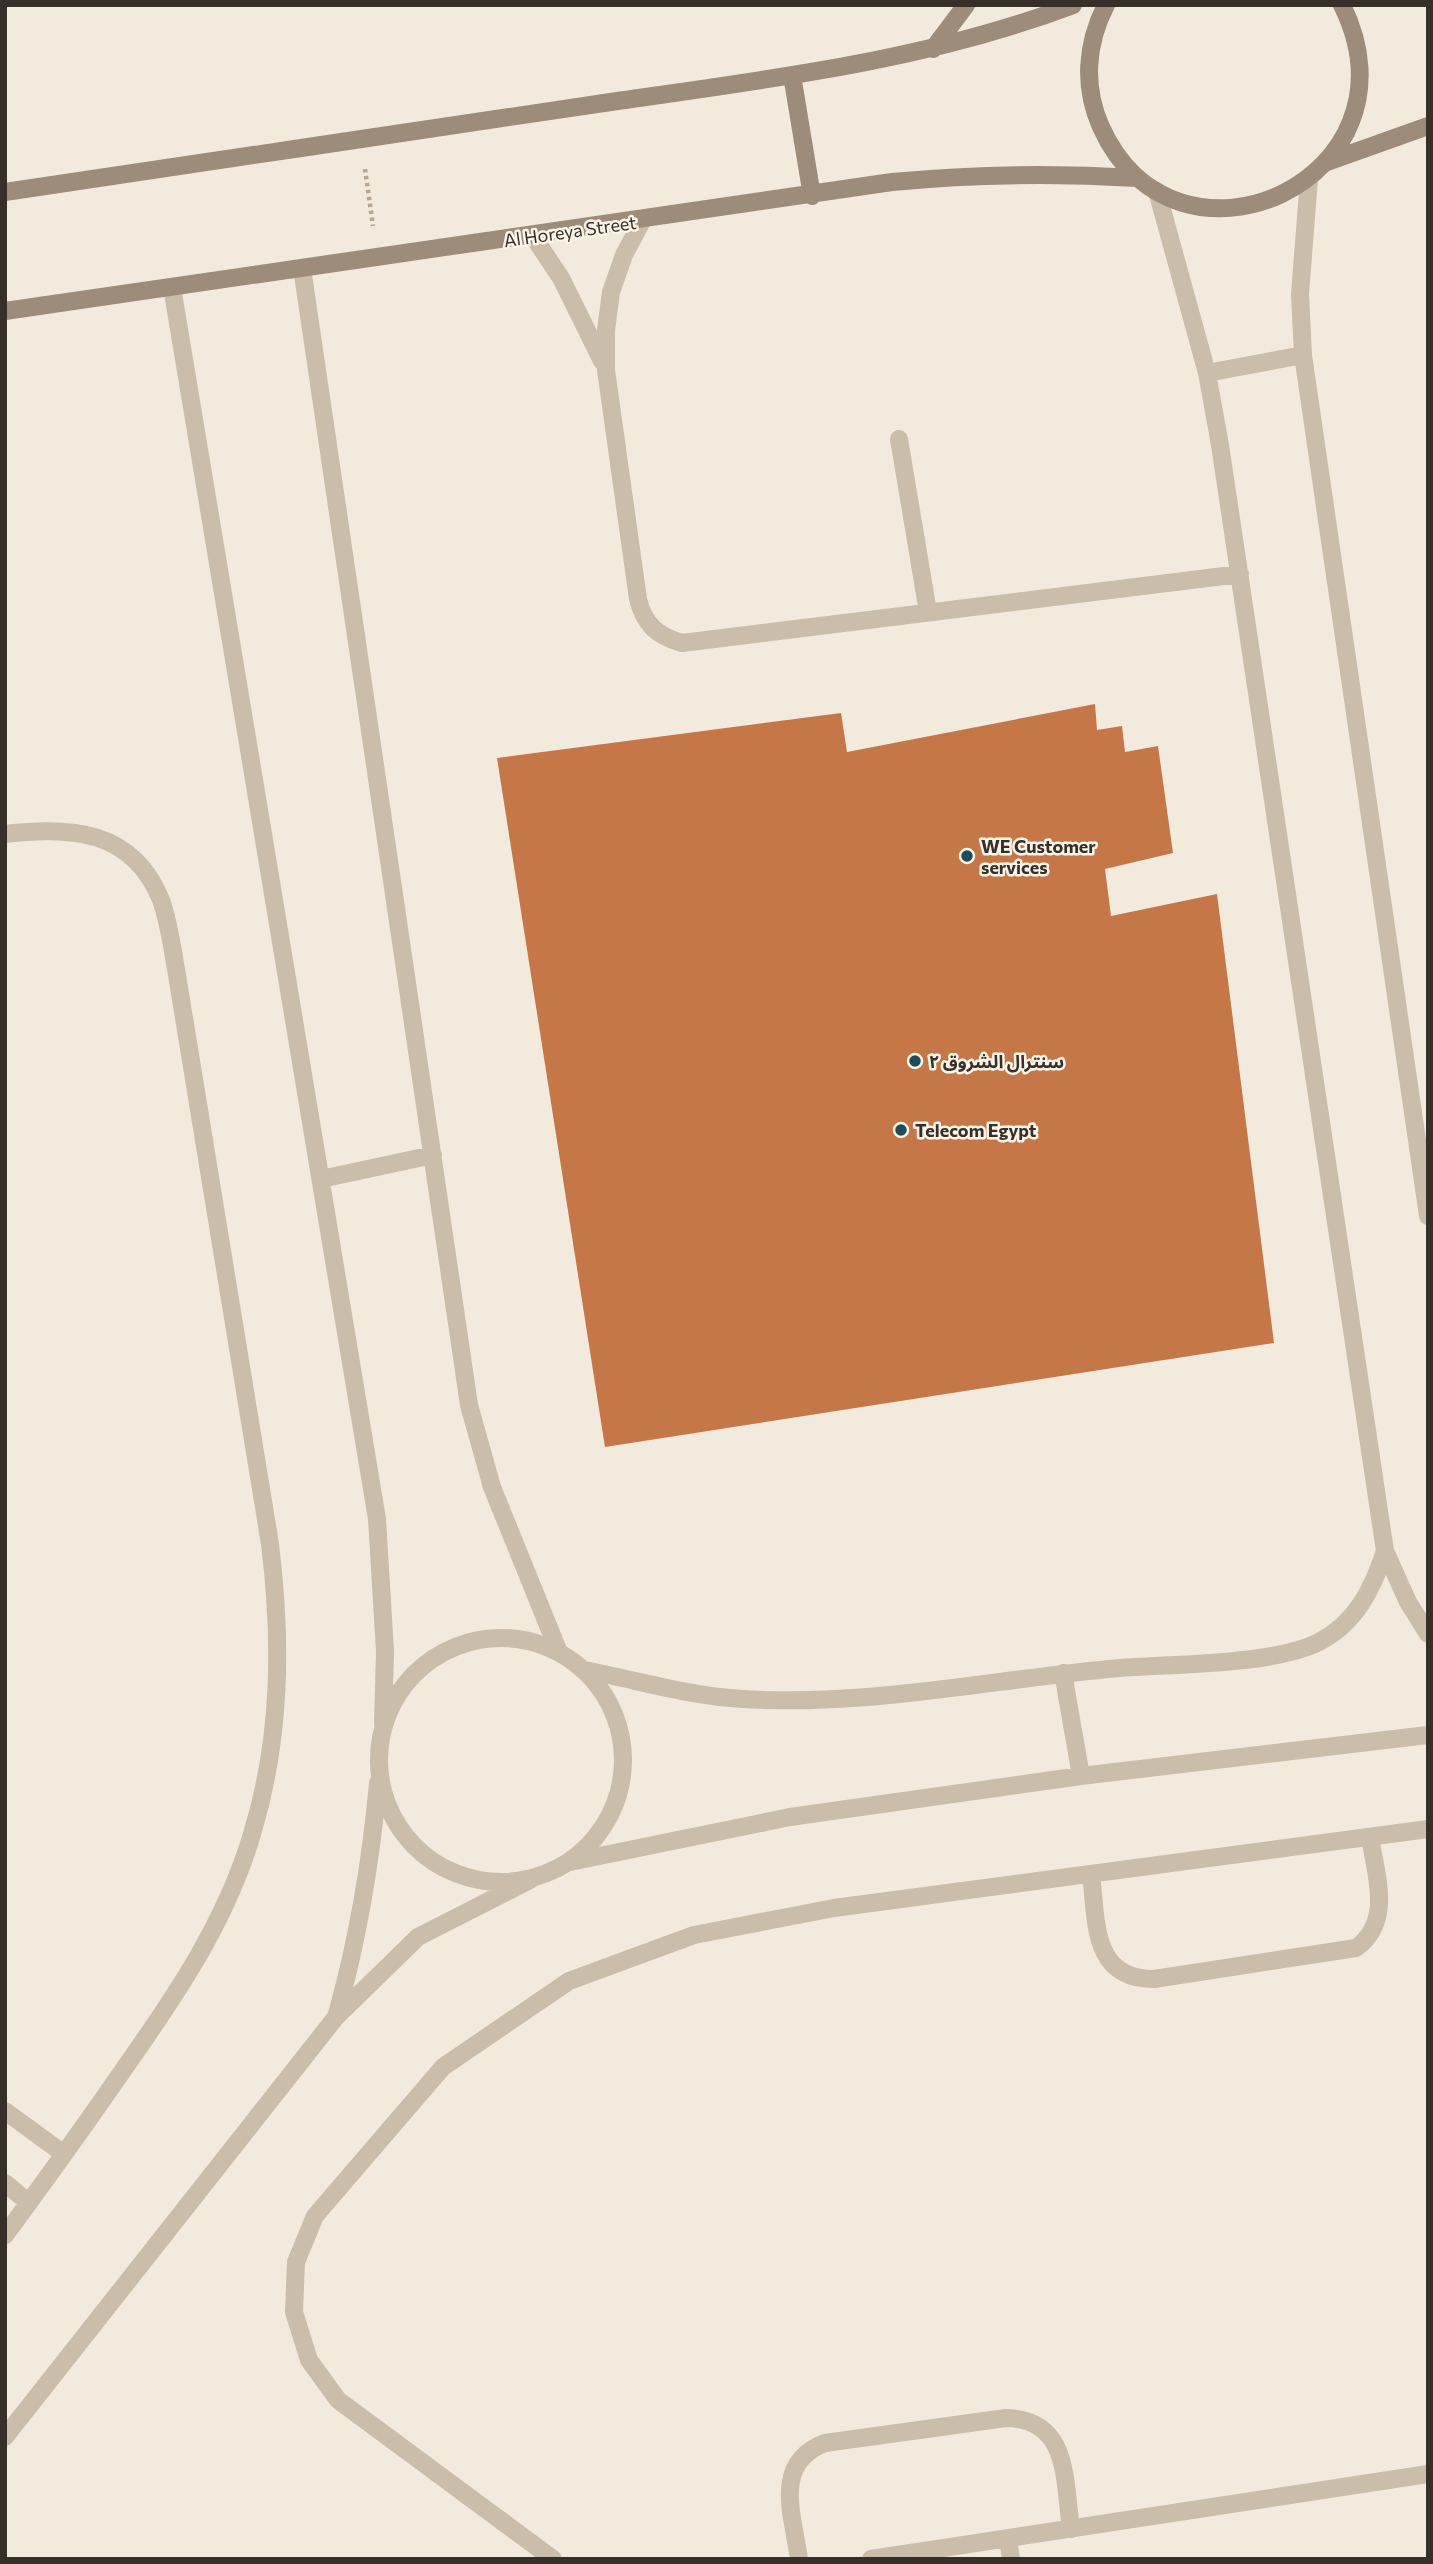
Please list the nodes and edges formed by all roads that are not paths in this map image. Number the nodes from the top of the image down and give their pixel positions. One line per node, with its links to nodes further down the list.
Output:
1 (966, 5): 5 (street)
2 (1073, 5): 5 (street)
3 (1106, 5): 9 (street)
4 (1342, 5): 8 (street)
5 (933, 49): 6 (street)
6 (792, 75): 12 (street); 13 (street)
7 (1428, 126): 8 (street)
8 (1327, 162): 10 (street)
9 (1137, 178): 11 (street); 13 (street, Al Horeya Street)
10 (1310, 179): 11 (street); 19 (street)
11 (1157, 191): 21 (street)
12 (5, 192)
13 (812, 196): 14 (street, Al Horeya Street)
14 (642, 221): 15 (street, Al Horeya Street); 20 (street)
15 (533, 236): 16 (street, Al Horeya Street); 20 (street)
16 (302, 268): 17 (street, Al Horeya Street); 26 (street)
17 (172, 287): 18 (street, Al Horeya Street); 27 (street)
18 (5, 311)
19 (1303, 355): 21 (street); 28 (street)
20 (606, 370): 24 (street)
21 (1207, 373): 23 (street)
22 (899, 439): 24 (street)
23 (1240, 574): 24 (street); 29 (street)
24 (928, 612)
25 (5, 834): 45 (street)
26 (433, 1155): 27 (street); 31 (street)
27 (321, 1179): 34 (street)
28 (1428, 1216)
29 (1385, 1551): 30 (street); 33 (street)
30 (1428, 1633)
31 (558, 1650): 32 (street); 34 (street)
32 (584, 1670): 33 (street); 40 (street)
33 (1063, 1673): 37 (street)
34 (383, 1724): 36 (street)
35 (1428, 1735): 37 (street)
36 (379, 1767): 42 (street); 43 (street)
37 (1081, 1776): 40 (street)
38 (1428, 1829): 39 (street)
39 (1370, 1837): 41 (street); 41 (street)
40 (570, 1862): 42 (street)
41 (1091, 1874): 53 (street)
42 (530, 1880): 43 (street)
43 (336, 2017): 49 (street)
44 (5, 2111): 45 (street)
45 (64, 2154): 47 (street)
46 (5, 2183): 47 (street)
47 (29, 2203): 48 (street)
48 (5, 2235)
49 (5, 2437)
50 (1428, 2474): 51 (street)
51 (1071, 2529): 52 (street); 54 (street)
52 (1008, 2538): 55 (street); 56 (street)
53 (553, 2559)
54 (799, 2559)
55 (872, 2559)
56 (1011, 2559)

